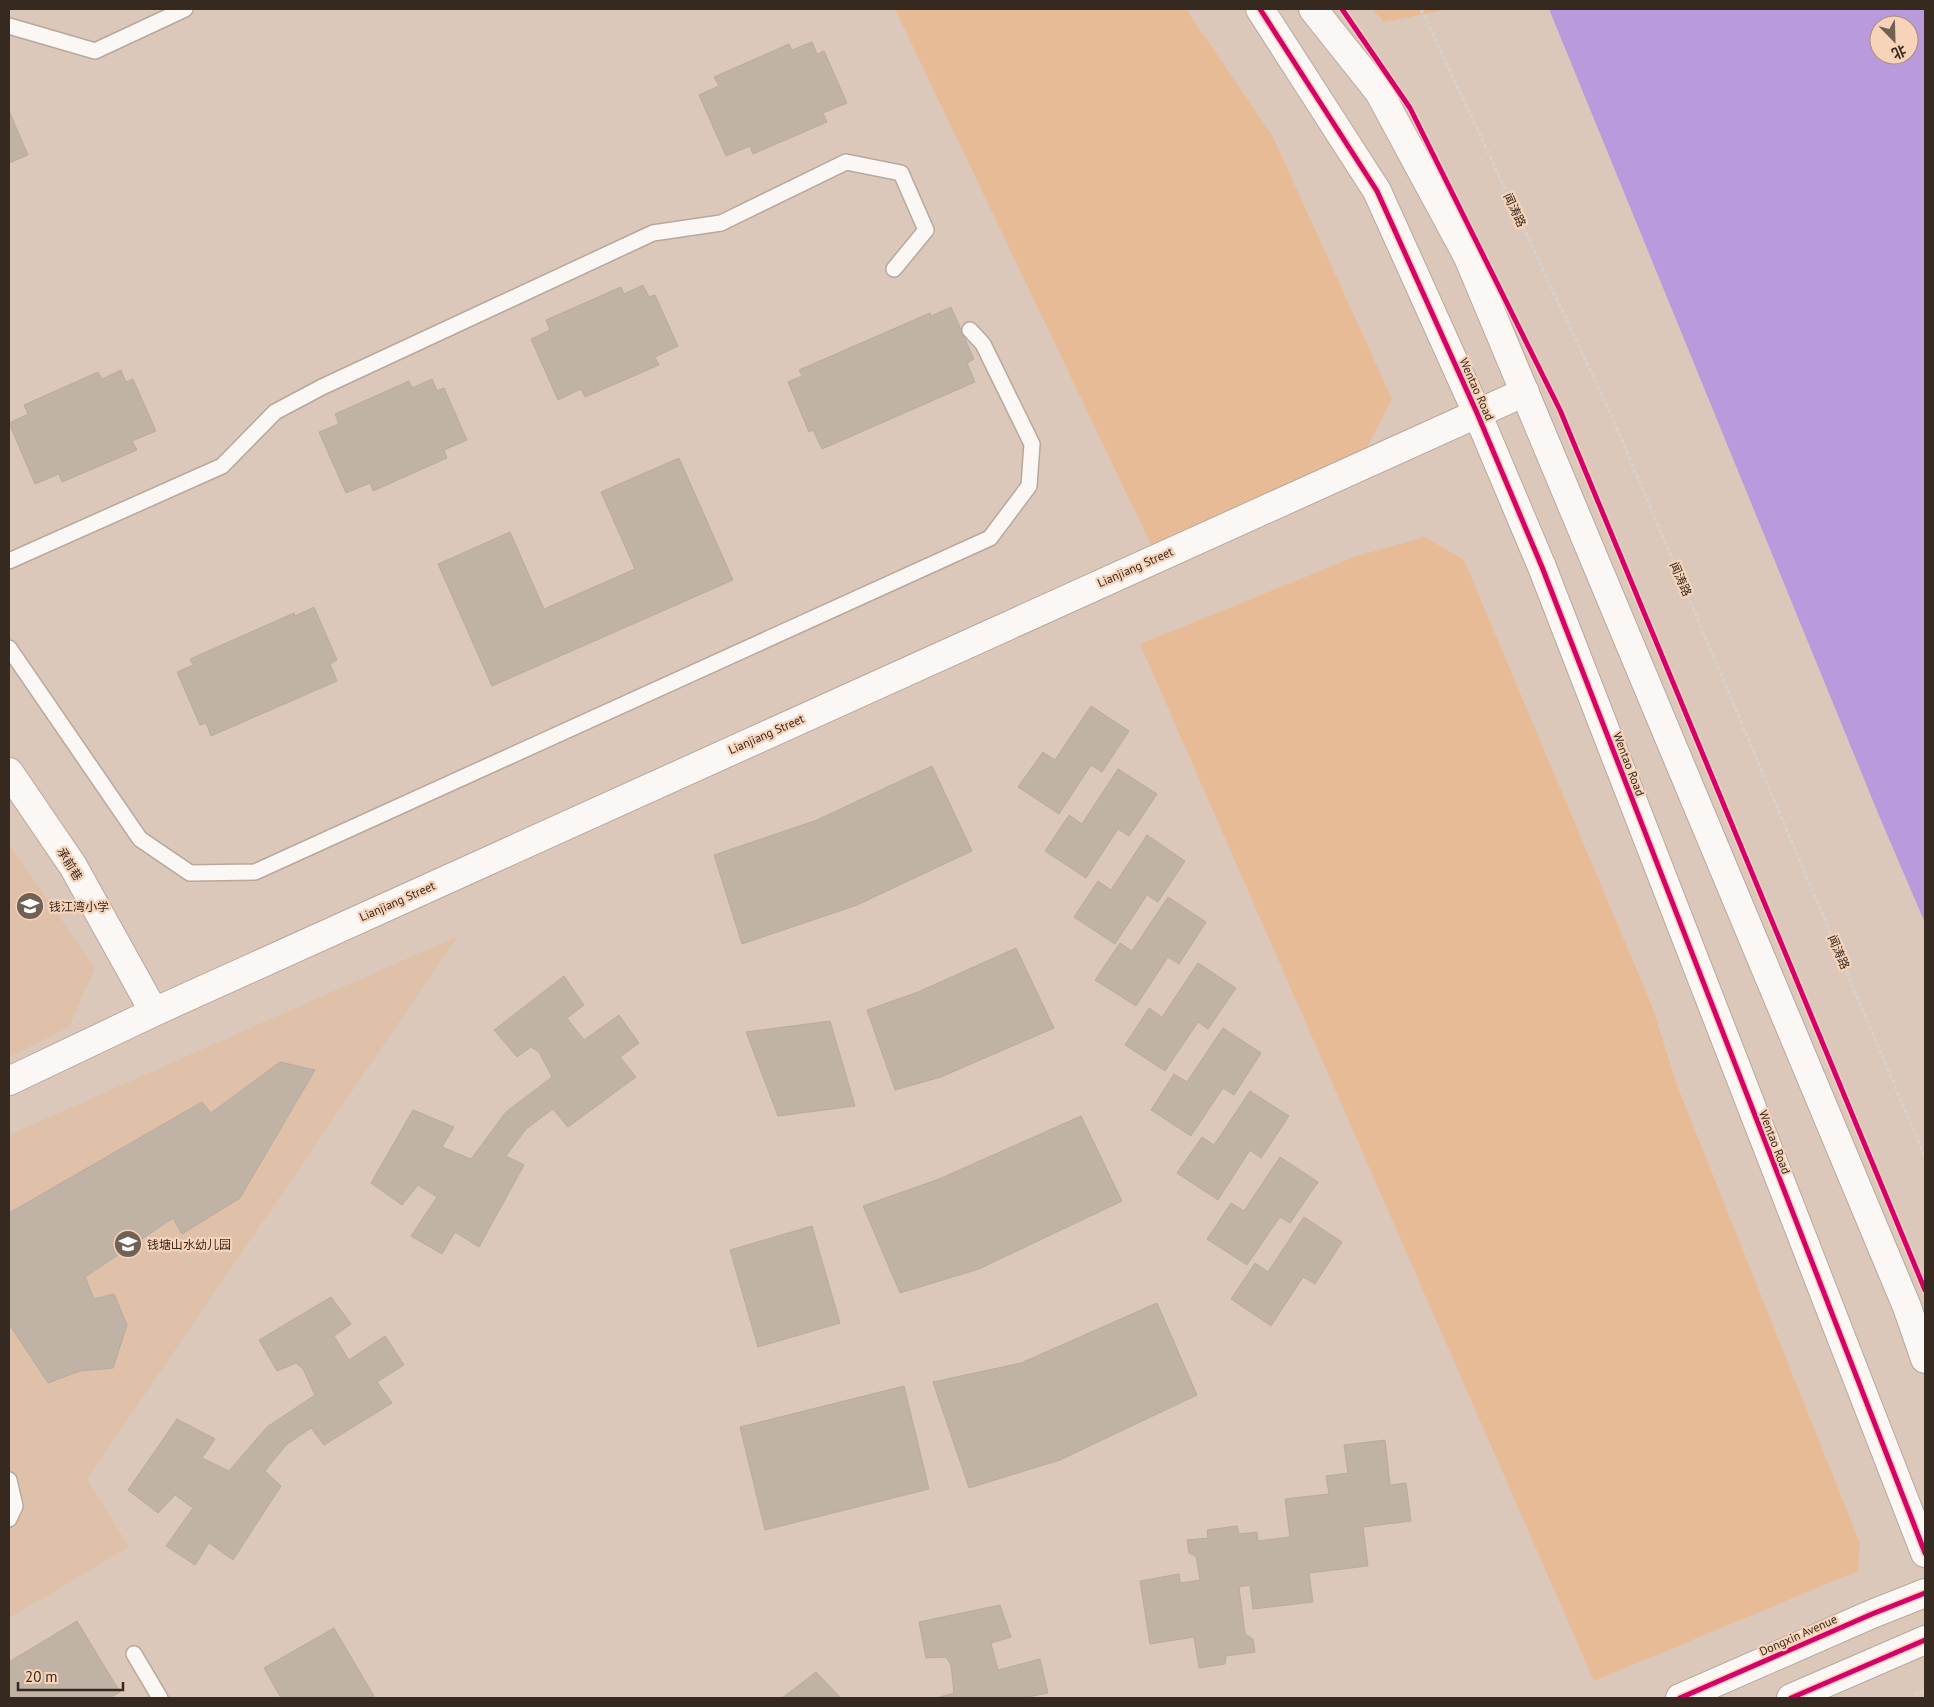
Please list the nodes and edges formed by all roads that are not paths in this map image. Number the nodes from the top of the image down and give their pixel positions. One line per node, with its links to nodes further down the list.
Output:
1 (185, 9): 4 (lane)
2 (1260, 9): 8 (main road, Wentao Road)
3 (1313, 9): 7 (main road)
4 (9, 26)
5 (894, 269): 9 (lane)
6 (970, 330): 10 (lane)
7 (1525, 392): 8 (main road, Lianjiang Street); 14 (main road)
8 (1477, 413): 12 (main road, Lianjiang Street); 17 (main road, Wentao Road)
9 (9, 561)
10 (9, 648)
11 (9, 772): 12 (main road, 承前巷)
12 (154, 1012): 13 (main road, Lianjiang Street)
13 (9, 1081)
14 (1925, 1359)
15 (9, 1480): 16 (lane)
16 (9, 1519)
17 (1925, 1553)
18 (1925, 1593): 22 (main road, Dongxin Avenue)
19 (1925, 1640): 23 (main road)
20 (134, 1654): 21 (lane)
21 (160, 1698)
22 (1680, 1698)
23 (1791, 1698)

